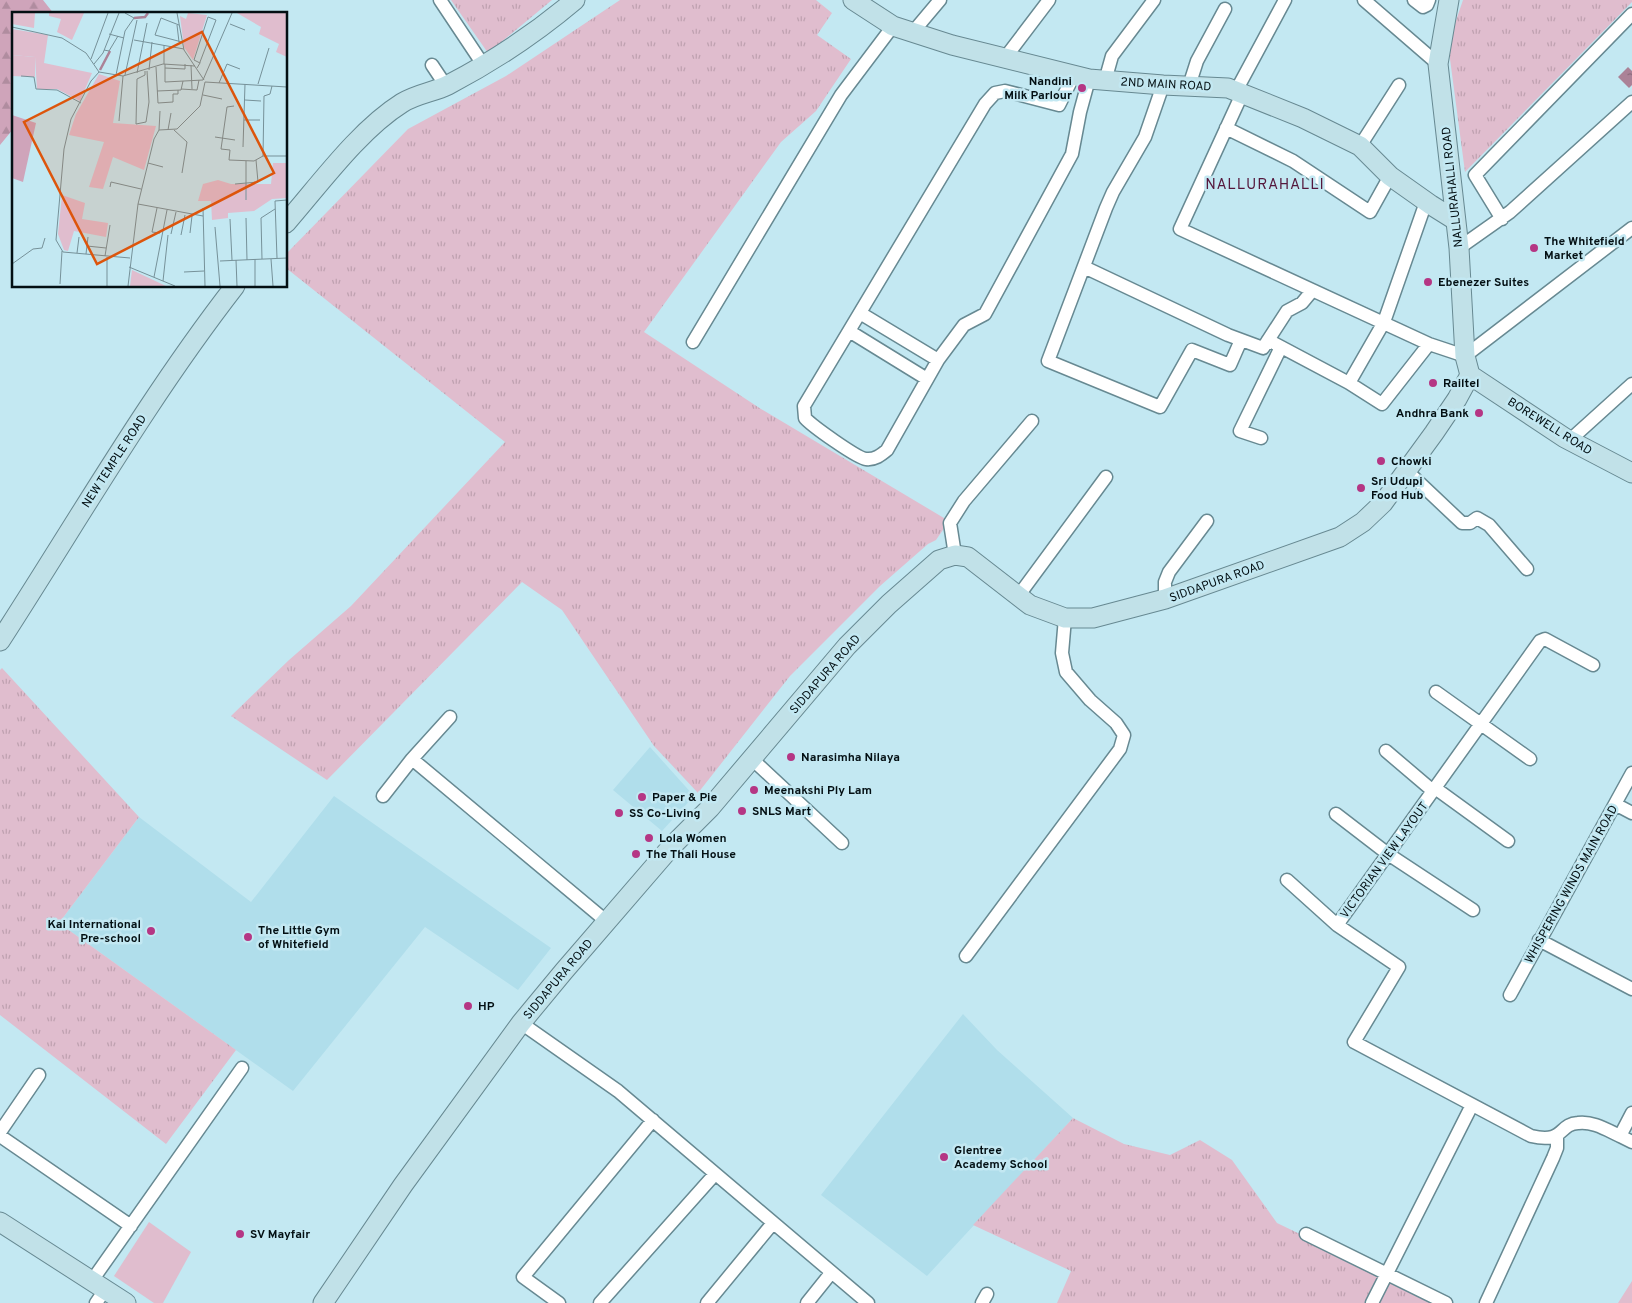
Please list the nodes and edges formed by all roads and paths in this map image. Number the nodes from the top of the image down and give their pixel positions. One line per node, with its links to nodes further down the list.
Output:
1 (440, 0): 19 (street)
2 (575, 0): 19 (street)
3 (853, 0): 14 (street, 2ND MAIN ROAD)
4 (940, 0): 15 (street)
5 (1049, 0): 16 (street)
6 (1154, 0): 20 (street)
7 (1285, 0): 25 (street)
8 (1364, 0): 17 (street)
9 (1414, 0): 10 (street)
10 (1428, 0)
11 (1446, 1): 17 (street, NALLURAHALLI ROAD)
12 (1225, 9): 24 (street)
13 (1632, 14): 31 (street)
14 (893, 26): 15 (street, 2ND MAIN ROAD); 44 (street)
15 (912, 32): 16 (street, 2ND MAIN ROAD)
16 (1005, 58): 20 (street, 2ND MAIN ROAD)
17 (1438, 64): 32 (street, NALLURAHALLI ROAD)
18 (432, 65): 22 (street)
19 (484, 66): 22 (street)
20 (1089, 78): 23 (street, 2ND MAIN ROAD); 39 (street); 48 (street)
21 (1399, 85): 28 (street)
22 (446, 86): 33 (street)
23 (1163, 86): 24 (street, 2ND MAIN ROAD); 36 (street)
24 (1189, 86): 25 (street, 2ND MAIN ROAD)
25 (1239, 92): 27 (street); 28 (street, 2ND MAIN ROAD)
26 (1632, 102): 31 (street)
27 (1226, 128): 29 (street); 38 (street)
28 (1360, 146): 29 (street, 2ND MAIN ROAD)
29 (1390, 176): 30 (street, 2ND MAIN ROAD)
30 (1426, 202): 32 (street, 2ND MAIN ROAD); 40 (street)
31 (1502, 219): 35 (street)
32 (1455, 220): 35 (street, NALLURAHALLI ROAD)
33 (288, 221)
34 (1632, 228): 47 (street)
35 (1459, 248): 47 (street, NALLURAHALLI ROAD)
36 (1084, 267): 42 (street); 42 (street)
37 (233, 288): 65 (street, NEW TEMPLE ROAD)
38 (1312, 291): 40 (street); 43 (street)
39 (860, 312): 41 (street); 48 (street)
40 (1384, 322): 45 (street); 51 (street)
41 (849, 331): 50 (street); 50 (street)
42 (1241, 340): 43 (street)
43 (1268, 340): 46 (street)
44 (693, 342)
45 (1429, 344): 47 (street); 51 (street)
46 (1281, 347): 51 (street); 54 (street)
47 (1465, 356): 49 (street, NALLURAHALLI ROAD)
48 (938, 360): 50 (street)
49 (1470, 375): 55 (street, BOREWELL ROAD); 57 (street, SIDDAPURA ROAD)
50 (927, 379)
51 (1349, 383)
52 (1632, 384): 55 (street)
53 (1032, 421): 60 (street)
54 (1261, 438)
55 (1570, 440): 56 (street, BOREWELL ROAD)
56 (1629, 467)
57 (1407, 471): 61 (street); 63 (street, SIDDAPURA ROAD)
58 (1106, 476): 62 (street)
59 (1207, 521): 63 (street)
60 (955, 555): 62 (street, SIDDAPURA ROAD); 71 (street, SIDDAPURA ROAD)
61 (1527, 569)
62 (1019, 595): 64 (street, SIDDAPURA ROAD)
63 (1165, 600): 64 (street, SIDDAPURA ROAD)
64 (1065, 618): 88 (street)
65 (0, 642)
66 (1594, 665): 69 (street, VICTORIAN VIEW LAYOUT)
67 (1436, 692): 69 (street)
68 (450, 717): 73 (street)
69 (1482, 723): 72 (street); 75 (street, VICTORIAN VIEW LAYOUT)
70 (1386, 751): 75 (street)
71 (752, 759): 81 (street); 85 (street, SIDDAPURA ROAD)
72 (1530, 759)
73 (412, 760): 76 (street); 85 (street)
74 (1632, 773): 77 (street, WHISPERING WINDS MAIN ROAD)
75 (1434, 789): 80 (street); 82 (street, VICTORIAN VIEW LAYOUT)
76 (383, 796)
77 (1615, 804): 78 (street); 87 (street, WHISPERING WINDS MAIN ROAD)
78 (1632, 812)
79 (1336, 814): 82 (street)
80 (1508, 841)
81 (842, 843)
82 (1388, 854): 84 (street); 86 (street, VICTORIAN VIEW LAYOUT)
83 (1287, 880): 86 (street)
84 (1473, 910)
85 (606, 921): 91 (street, SIDDAPURA ROAD)
86 (1337, 925): 94 (street, VICTORIAN VIEW LAYOUT)
87 (1539, 940): 89 (street); 90 (street, WHISPERING WINDS MAIN ROAD)
88 (966, 956)
89 (1632, 989)
90 (1510, 995)
91 (521, 1023): 96 (street); 110 (street, SIDDAPURA ROAD)
92 (242, 1068): 104 (street)
93 (39, 1076): 97 (street)
94 (1472, 1105): 99 (street, VICTORIAN VIEW LAYOUT); 107 (street)
95 (1632, 1114): 98 (street)
96 (653, 1120): 101 (street); 111 (street)
97 (0, 1134): 104 (street)
98 (1620, 1136): 99 (street); 100 (street)
99 (1557, 1137): 118 (street)
100 (1632, 1142)
101 (715, 1174): 103 (street); 112 (street)
102 (0, 1222): 108 (street)
103 (773, 1223): 106 (street); 113 (street)
104 (131, 1226): 108 (street)
105 (1306, 1234): 107 (street)
106 (831, 1273): 114 (street); 115 (street)
107 (1386, 1274): 116 (street); 117 (street)
108 (97, 1291): 109 (street)
109 (126, 1303)
110 (323, 1303)
111 (559, 1303)
112 (600, 1303)
113 (706, 1303)
114 (807, 1303)
115 (868, 1303)
116 (1372, 1303)
117 (1446, 1303)
118 (1486, 1303)

